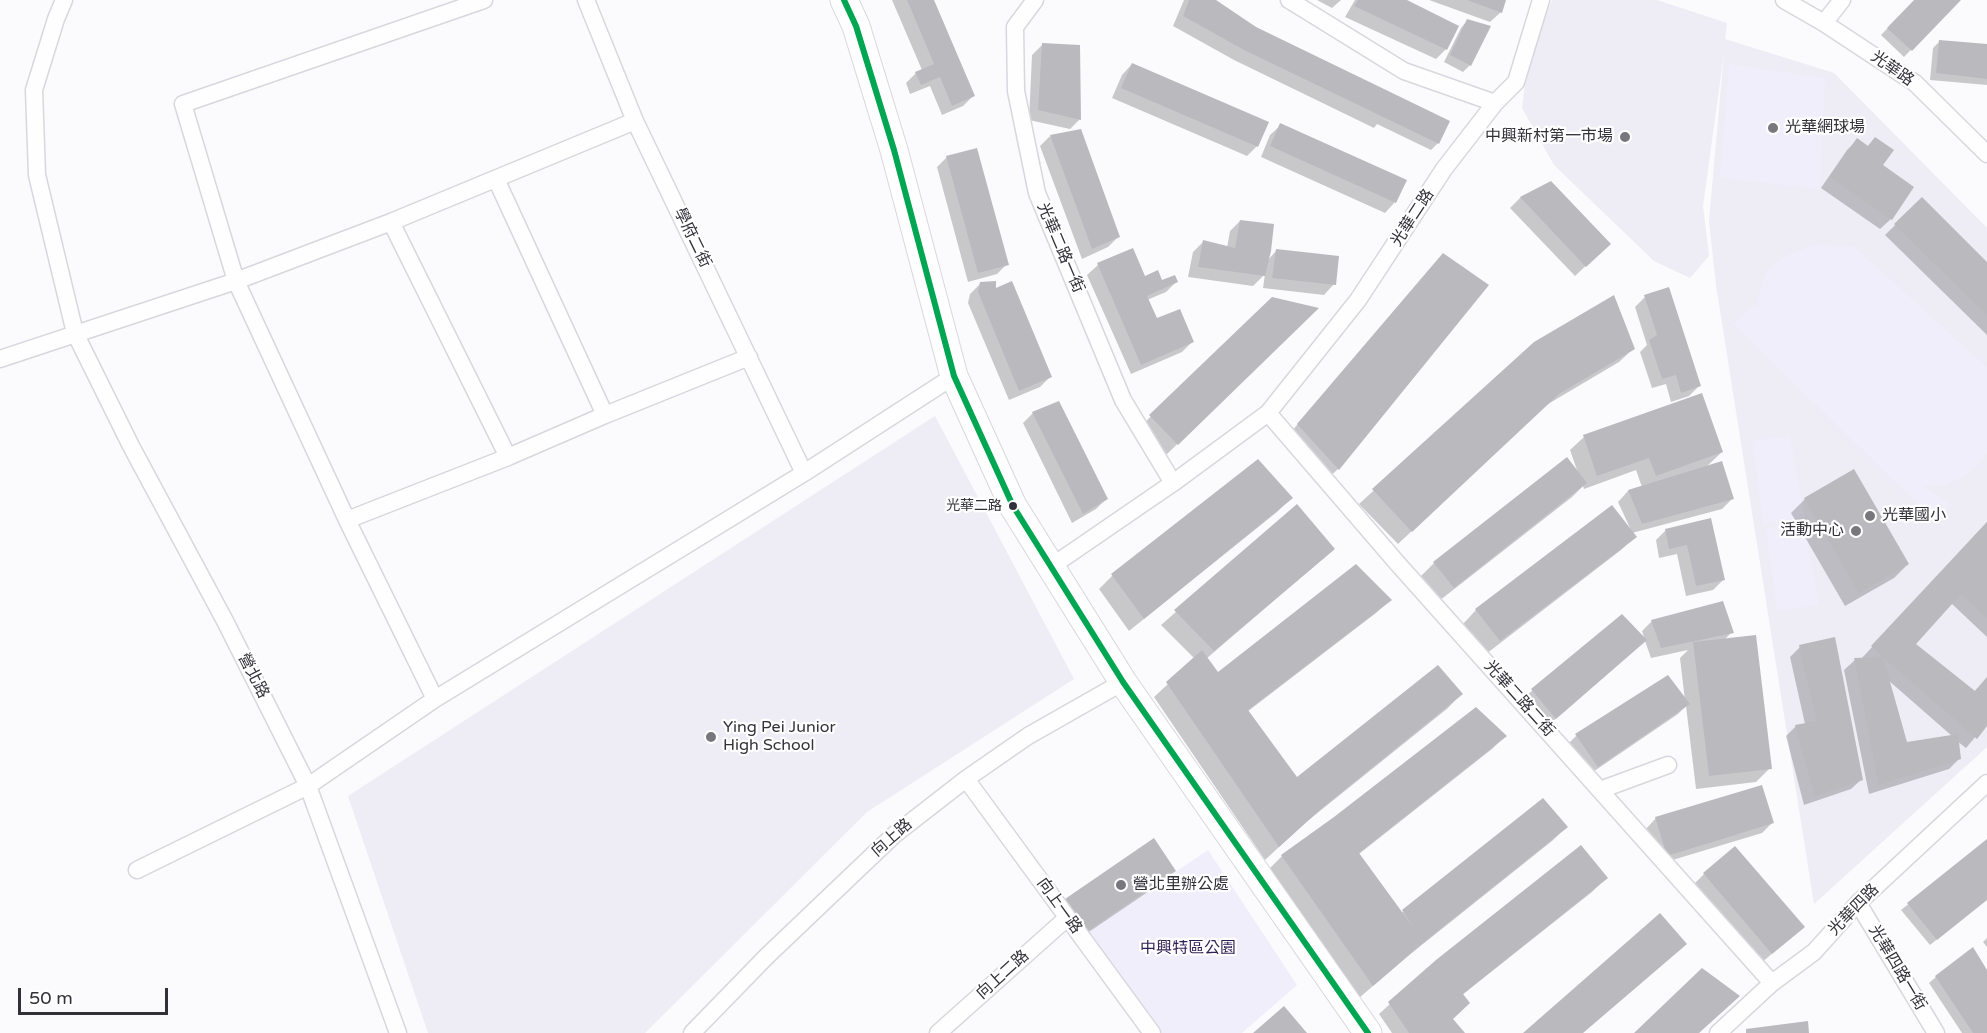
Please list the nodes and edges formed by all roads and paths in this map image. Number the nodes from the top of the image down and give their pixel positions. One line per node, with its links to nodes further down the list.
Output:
1 (64, 0): 17 (street, 營北路)
2 (484, 0): 16 (street)
3 (586, 0): 12 (street, 學府二街)
4 (844, 0): 20 (main road)
5 (1035, 0): 25 (street, 光華二路一街)
6 (1289, 0): 11 (street)
7 (1541, 0): 11 (street, 光華二路)
8 (1784, 0): 10 (street, 光華路)
9 (1842, 0): 10 (street)
10 (1824, 23): 13 (street, 光華路)
11 (1495, 103): 21 (street, 光華二路)
12 (635, 121): 14 (street); 18 (street, 學府二街)
13 (1987, 154)
14 (496, 179): 15 (street); 22 (street)
15 (391, 222): 16 (street); 23 (street)
16 (236, 281): 17 (street); 26 (street)
17 (75, 333): 19 (street); 33 (street, 營北路)
18 (749, 357): 22 (street); 24 (street, 學府二街)
19 (0, 359)
20 (954, 376): 24 (street); 27 (main road)
21 (1268, 413): 25 (street, 光華二路); 34 (street, 光華二路二街)
22 (605, 415): 23 (street)
23 (508, 457): 26 (street)
24 (804, 473): 29 (street)
25 (1173, 483): 27 (street, 光華二路)
26 (347, 520): 29 (street)
27 (1052, 566): 28 (main road)
28 (1123, 682): 31 (street, 向上路); 43 (main road)
29 (435, 699): 33 (street)
30 (1668, 765): 34 (street)
31 (966, 779): 37 (street, 向上一路); 39 (street, 向上路)
32 (1987, 783): 36 (street, 光華四路)
33 (308, 786): 35 (street); 40 (street, 營北路)
34 (1600, 790): 38 (street, 光華二路二街)
35 (137, 870)
36 (1858, 903): 38 (street, 光華四路); 45 (street, 光華四路一街)
37 (1067, 918): 41 (street, 向上二路); 42 (street, 向上一路)
38 (1772, 983): 44 (street, 光華四路)
39 (698, 1031)
40 (398, 1033)
41 (938, 1033)
42 (1152, 1033)
43 (1368, 1033)
44 (1718, 1033)
45 (1936, 1033)

